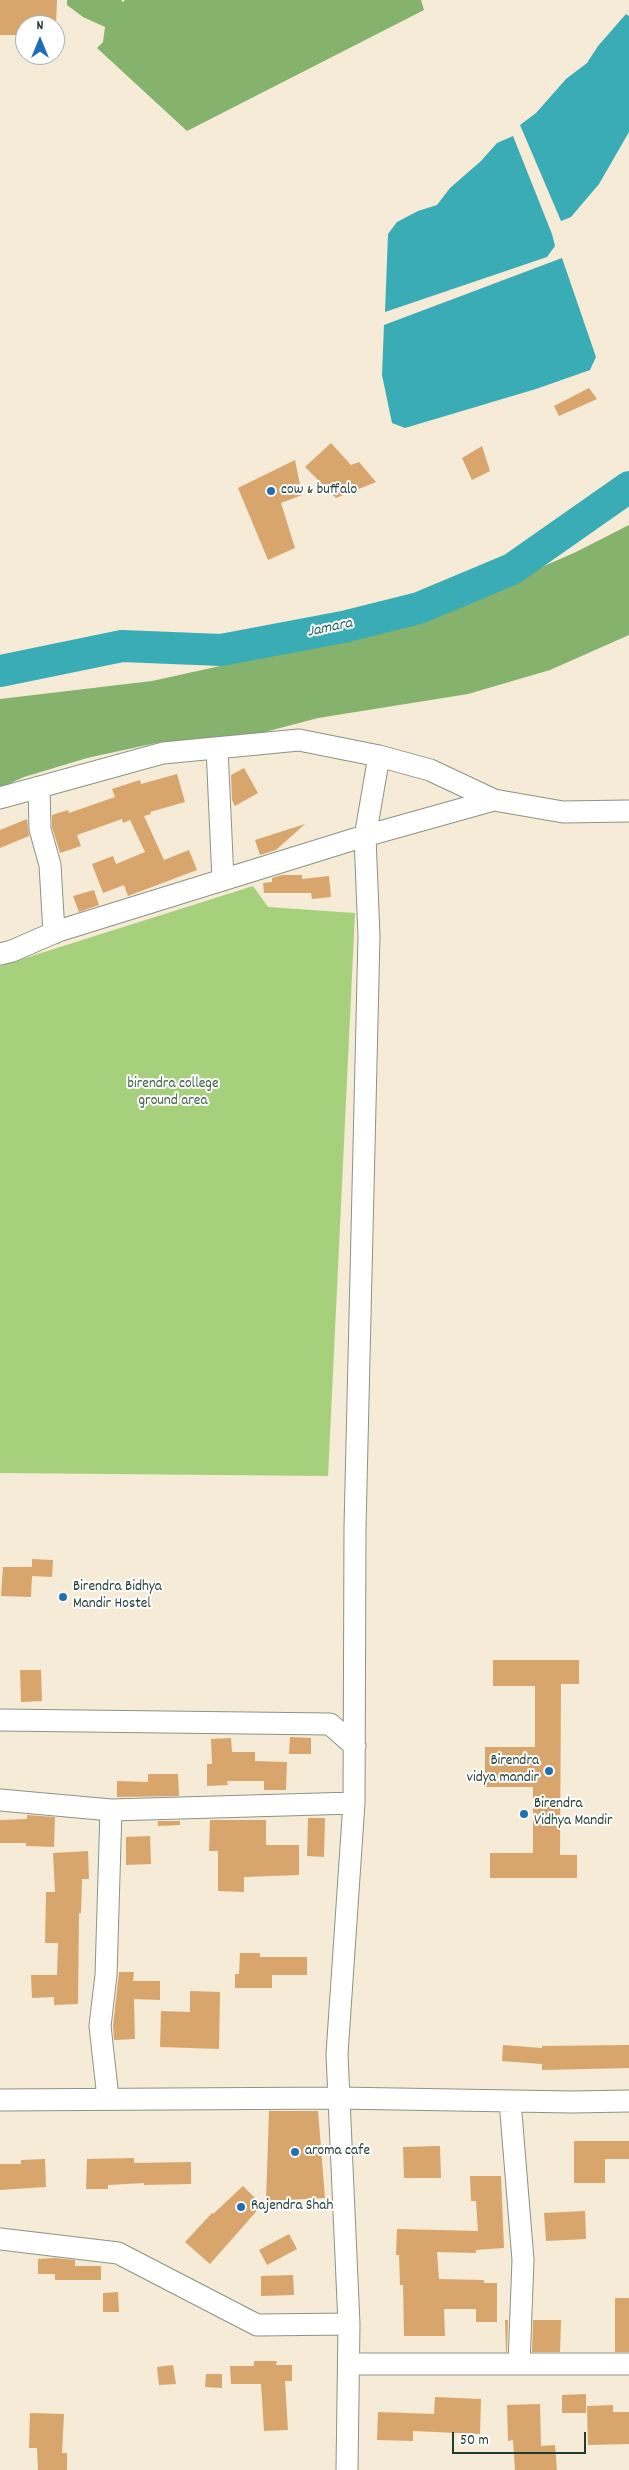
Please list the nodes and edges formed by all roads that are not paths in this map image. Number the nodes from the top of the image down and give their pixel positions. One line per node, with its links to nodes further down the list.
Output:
1 (217, 748): 2 (street); 3 (street); 8 (street)
2 (379, 756): 5 (street); 7 (street)
3 (39, 787): 4 (street); 9 (street)
4 (0, 798)
5 (494, 800): 6 (street); 7 (street)
6 (629, 811)
7 (365, 837): 8 (street); 12 (street)
8 (223, 880): 9 (street)
9 (54, 933): 10 (street)
10 (0, 954)
11 (0, 1720): 12 (street)
12 (355, 1746): 14 (street)
13 (0, 1800): 15 (street)
14 (354, 1803): 15 (street); 17 (street)
15 (111, 1810): 16 (street)
16 (108, 2098): 17 (street); 18 (street)
17 (338, 2098): 19 (street); 22 (street)
18 (0, 2100)
19 (510, 2101): 20 (street); 24 (street)
20 (629, 2101)
21 (0, 2239): 22 (street)
22 (350, 2324): 23 (street)
23 (350, 2364): 24 (street); 26 (street)
24 (519, 2364): 25 (street)
25 (629, 2364)
26 (347, 2470)

